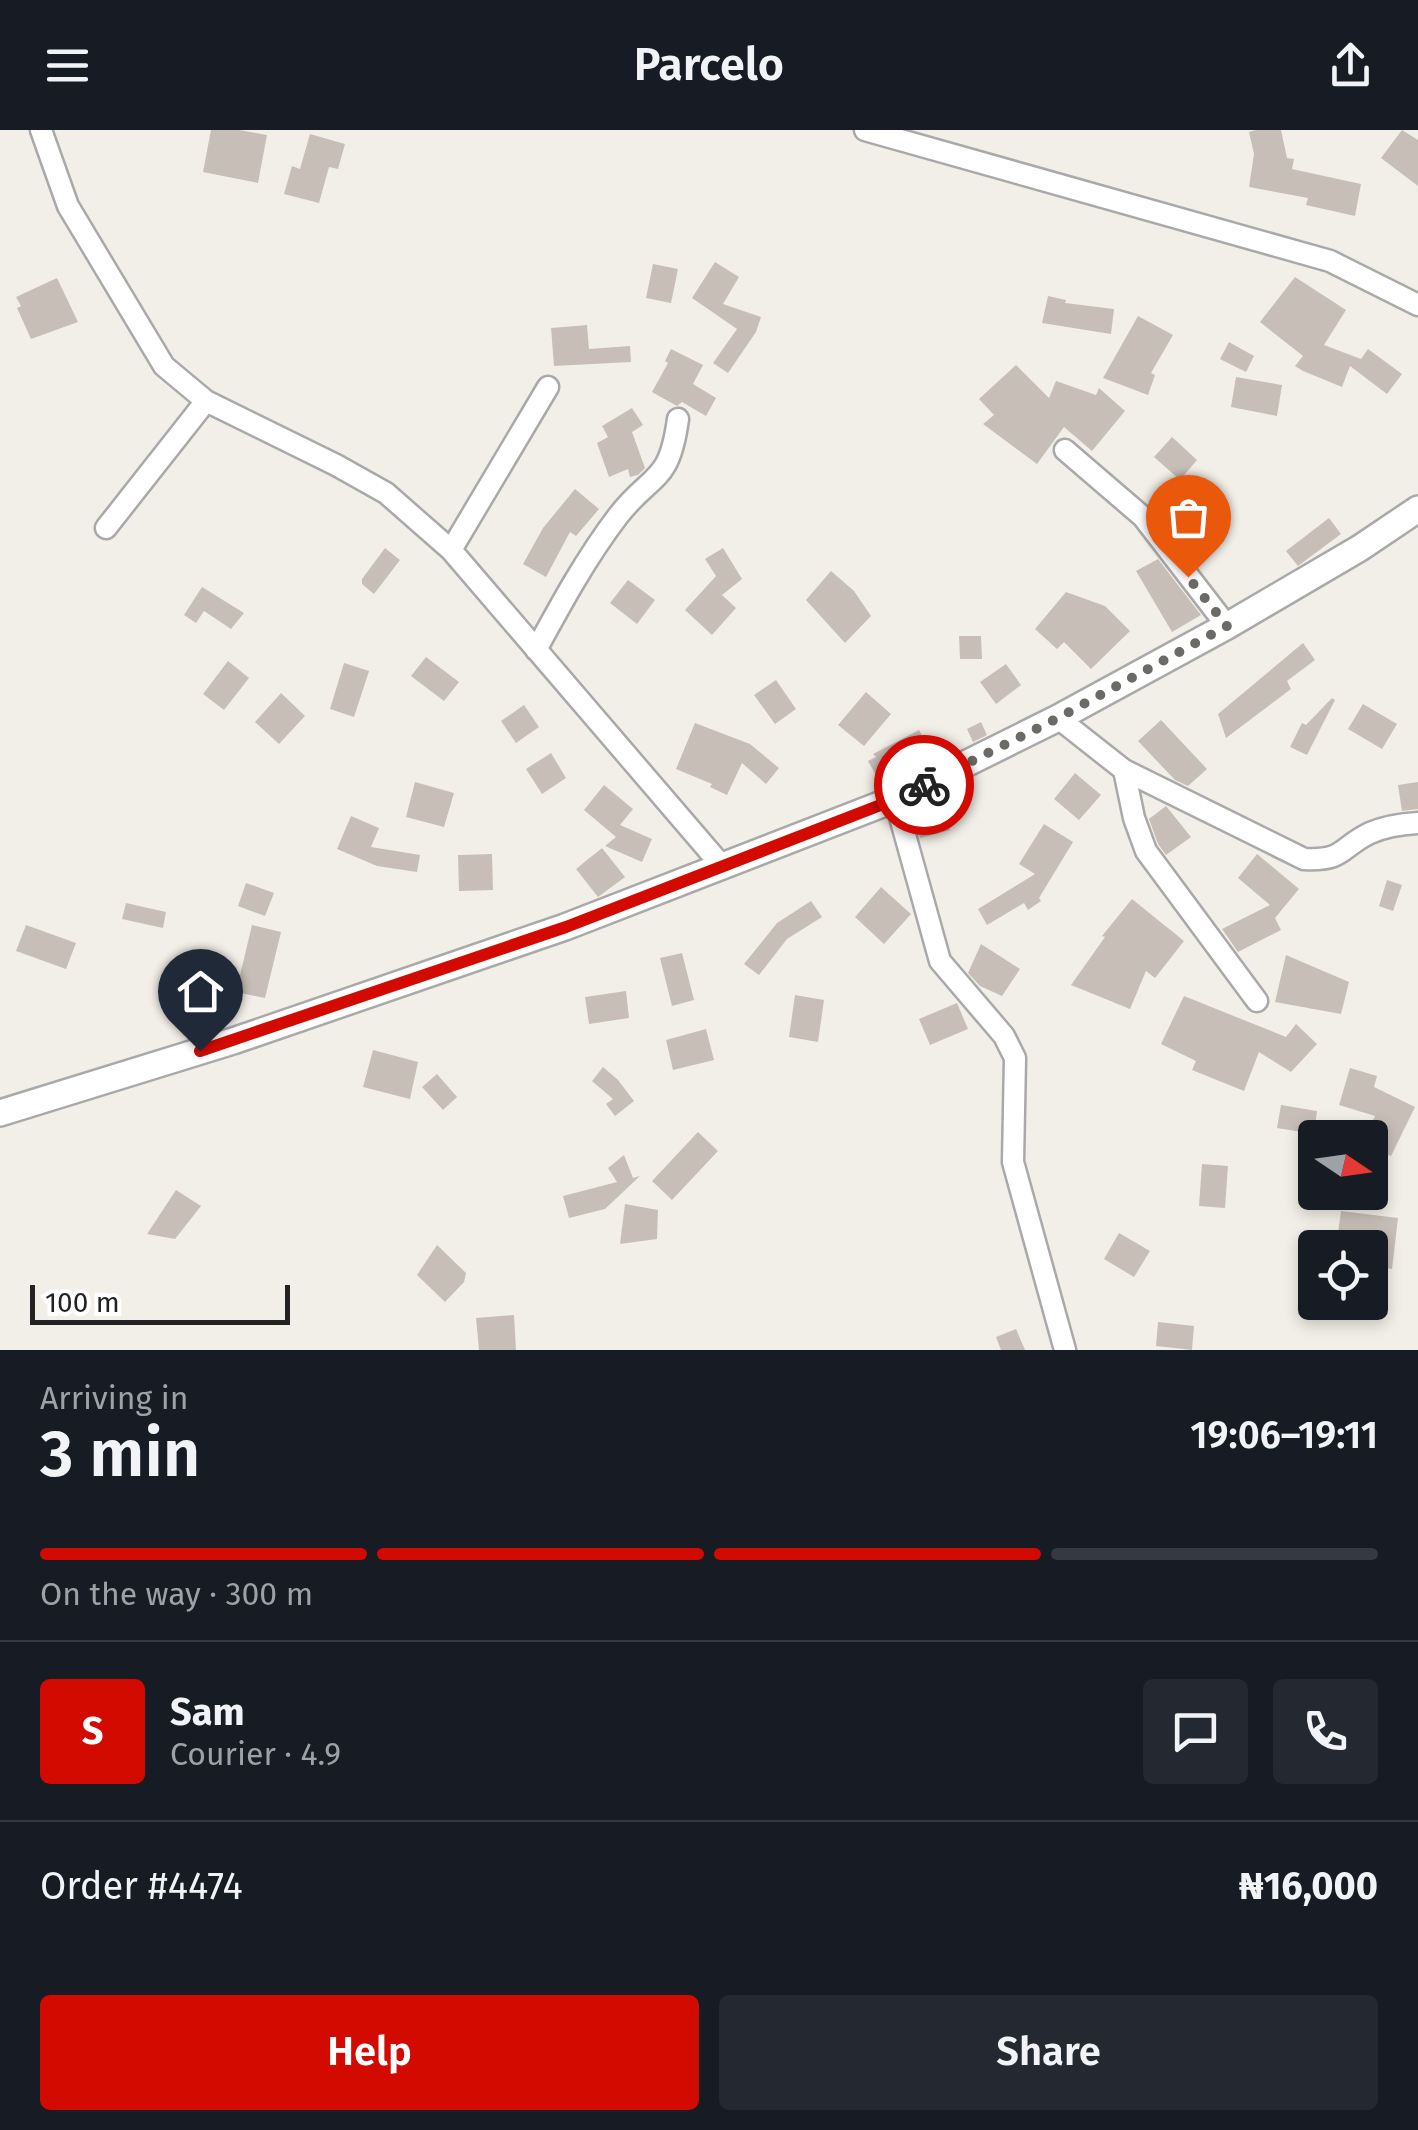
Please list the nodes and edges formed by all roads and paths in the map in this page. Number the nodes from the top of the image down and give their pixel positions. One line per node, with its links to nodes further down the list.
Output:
1 (41, 130): 5 (street)
2 (866, 130): 3 (street)
3 (1418, 306)
4 (548, 387): 10 (street)
5 (206, 402): 9 (street); 10 (street)
6 (678, 419): 12 (street)
7 (1065, 450): 11 (street)
8 (1418, 509): 11 (street)
9 (106, 528)
10 (450, 550): 12 (street)
11 (1227, 626): 13 (street)
12 (536, 650): 17 (street)
13 (1058, 718): 14 (street); 15 (street)
14 (1124, 770): 16 (street); 18 (street)
15 (896, 799): 17 (street); 20 (street)
16 (1418, 823)
17 (722, 866): 19 (street)
18 (1257, 1001)
19 (0, 1113)
20 (1064, 1350)

